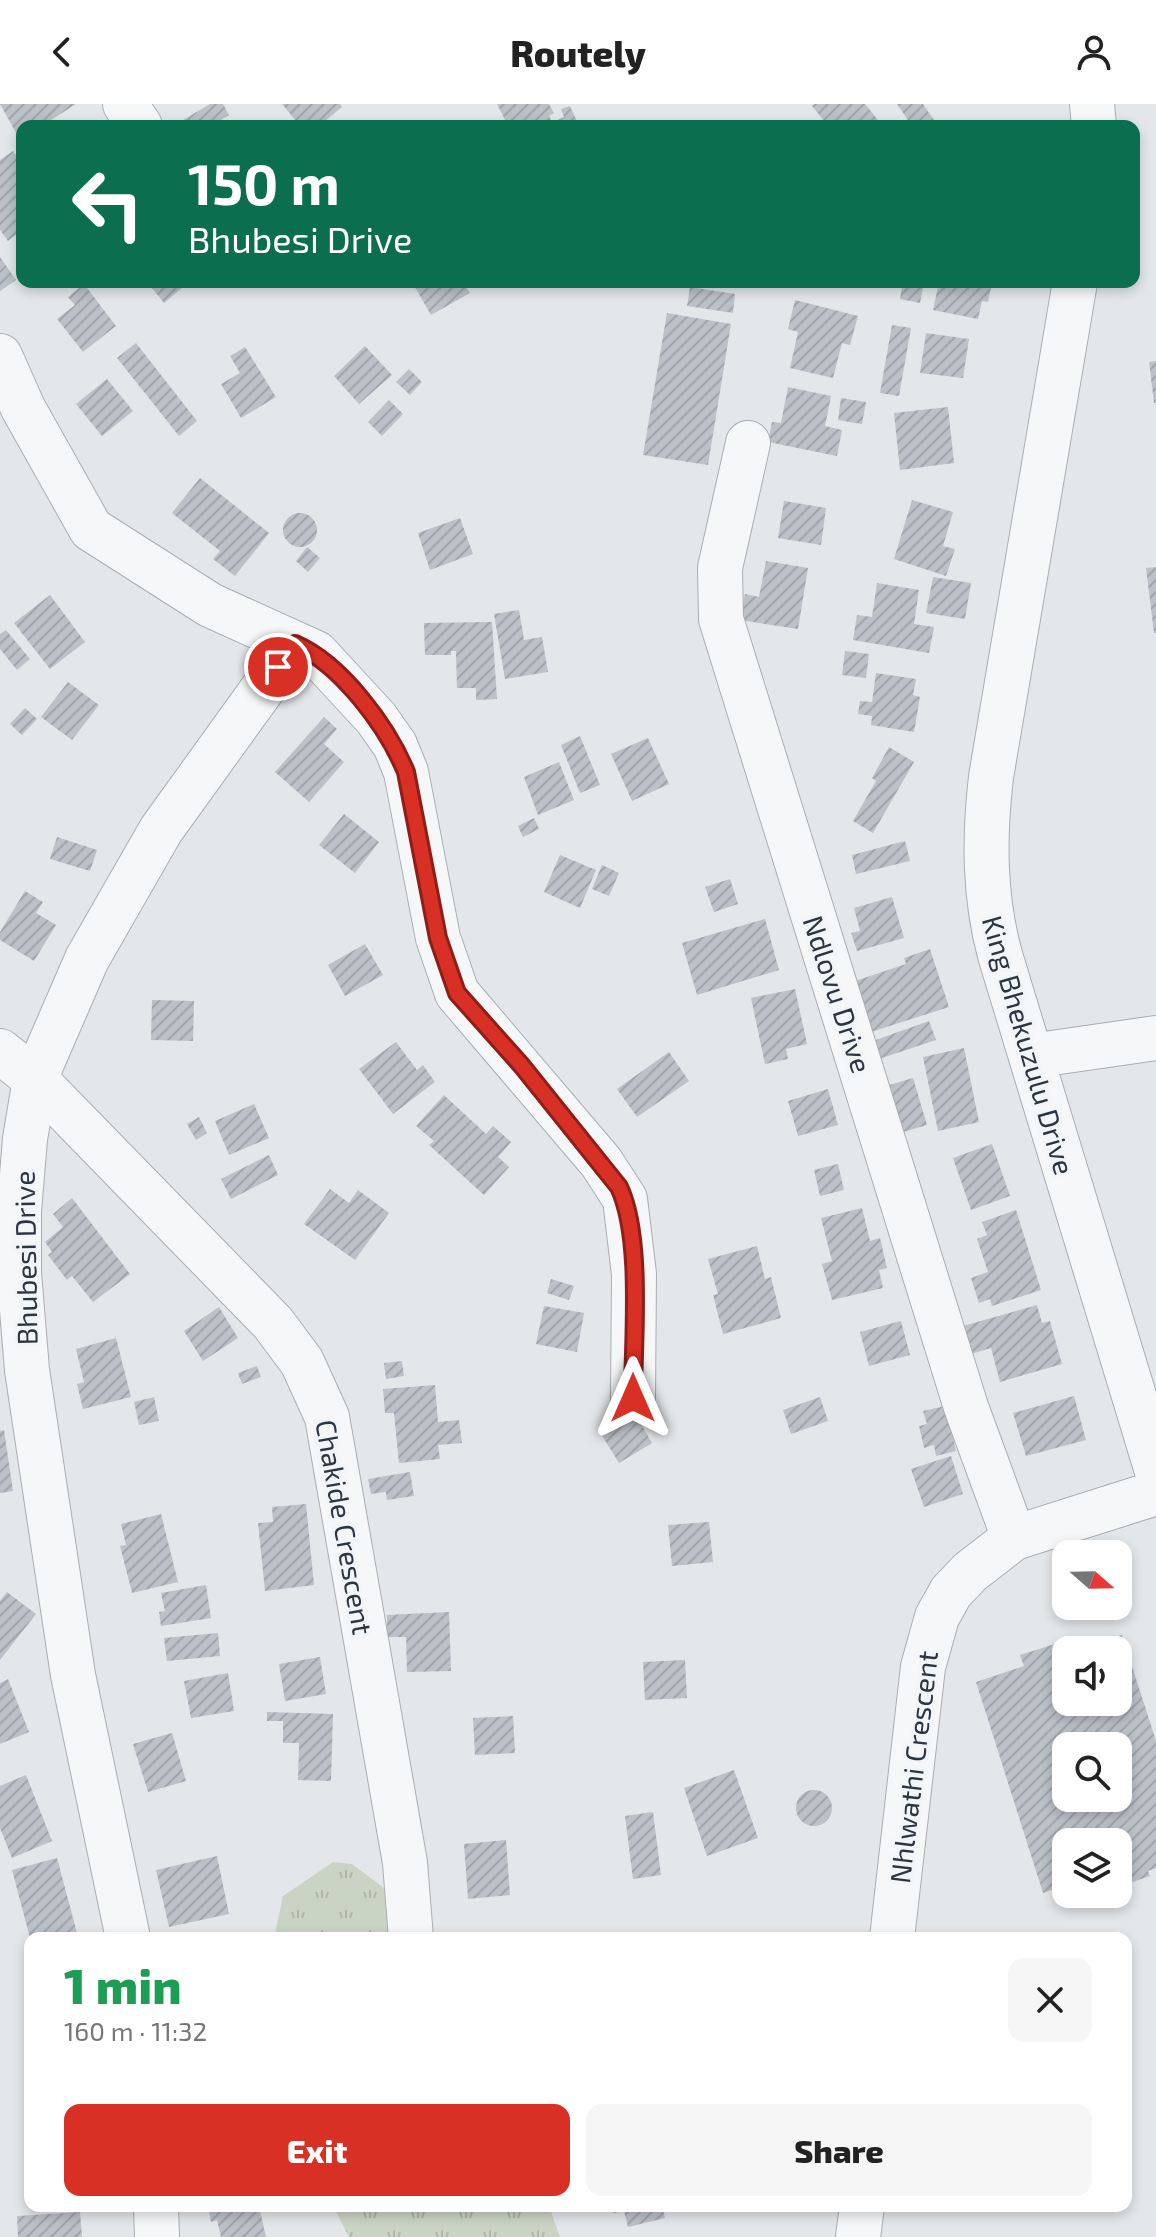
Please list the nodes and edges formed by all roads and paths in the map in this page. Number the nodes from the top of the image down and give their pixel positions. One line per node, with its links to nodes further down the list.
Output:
1 (1074, 288): 7 (street, King Bhekuzulu Drive)
2 (0, 356): 4 (street)
3 (748, 443): 12 (street, Ndlovu Drive)
4 (295, 644): 8 (street, Bhubesi Drive); 9 (street)
5 (1156, 1038): 7 (street)
6 (0, 1051): 8 (street, Chakide Crescent)
7 (1031, 1056): 10 (street, King Bhekuzulu Drive)
8 (35, 1079): 13 (street, Bhubesi Drive); 14 (street, Chakide Crescent)
9 (633, 1398)
10 (1156, 1468)
11 (1156, 1493): 12 (street, Nhlwathi Crescent)
12 (1014, 1538): 15 (street, Nhlwathi Crescent)
13 (127, 1932)
14 (411, 1932)
15 (893, 1932)
16 (156, 2212): 18 (street)
17 (861, 2212): 19 (street)
18 (157, 2237)
19 (858, 2237)

